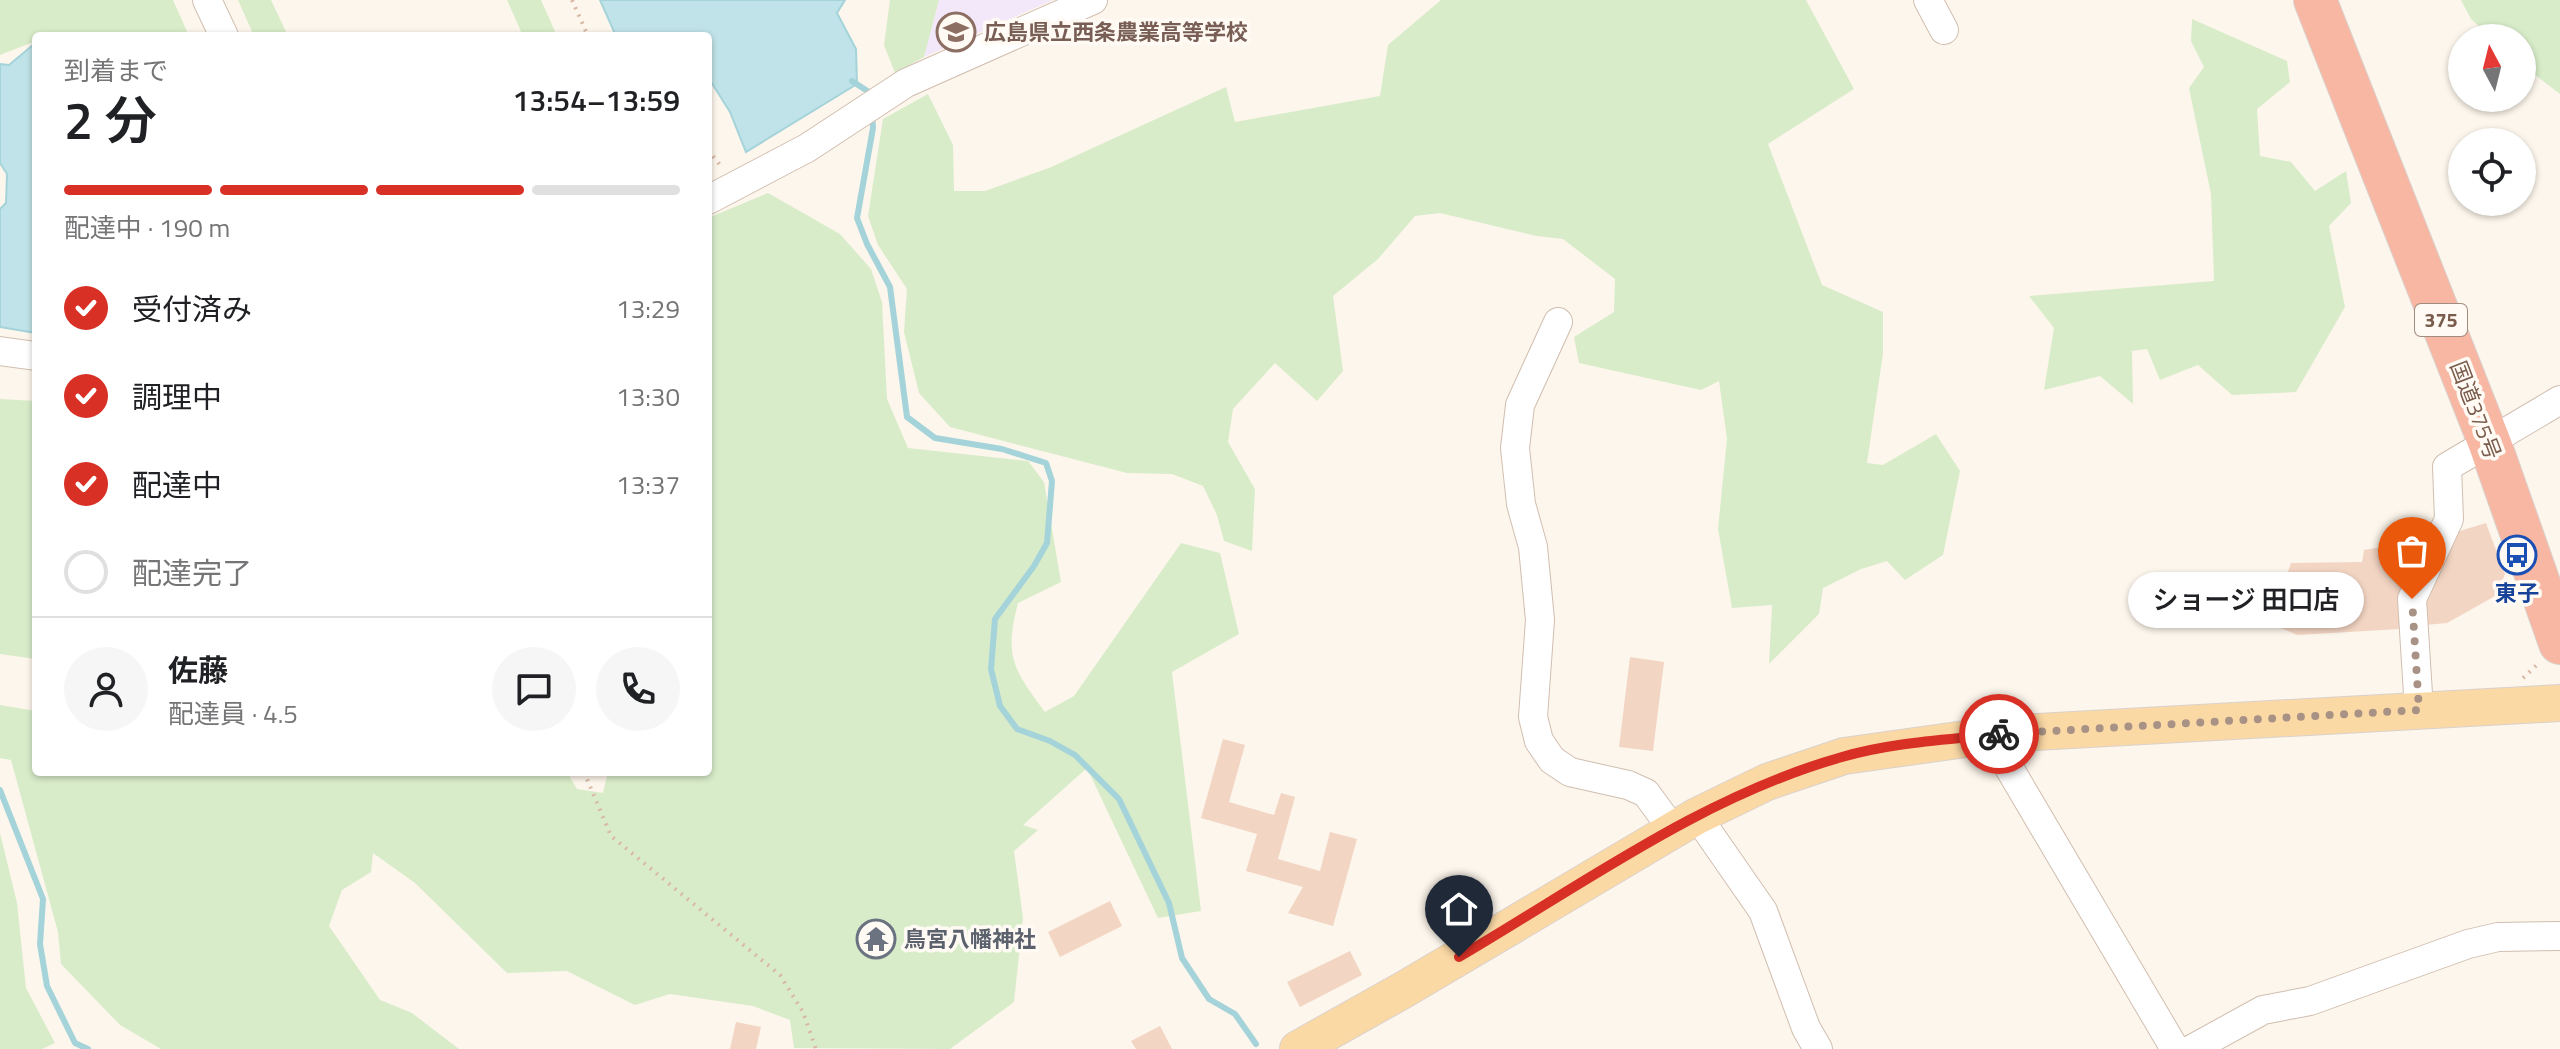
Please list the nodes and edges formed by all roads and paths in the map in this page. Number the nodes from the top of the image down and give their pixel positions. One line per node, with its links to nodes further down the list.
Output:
1 (207, 0): 7 (street)
2 (572, 0): 8 (path)
3 (1093, 0): 9 (street)
4 (1928, 0): 6 (street)
5 (2315, 0): 14 (highway, 国道375号 / 375)
6 (1944, 30)
7 (222, 32)
8 (586, 32)
9 (712, 198)
10 (1558, 322): 21 (street)
11 (0, 351): 12 (street)
12 (32, 355)
13 (2560, 400): 14 (street)
14 (2490, 444): 15 (highway, 国道375号 / 375); 18 (street)
15 (2550, 648): 16 (path)
16 (2515, 683)
17 (2560, 703): 18 (main road)
18 (2419, 710): 19 (main road)
19 (2001, 734): 21 (main road); 26 (street)
20 (586, 776): 23 (path)
21 (1685, 823): 24 (main road); 25 (street)
22 (2560, 936): 27 (street)
23 (816, 1049)
24 (1298, 1049)
25 (1818, 1049)
26 (2175, 1049)
27 (2192, 1049)

